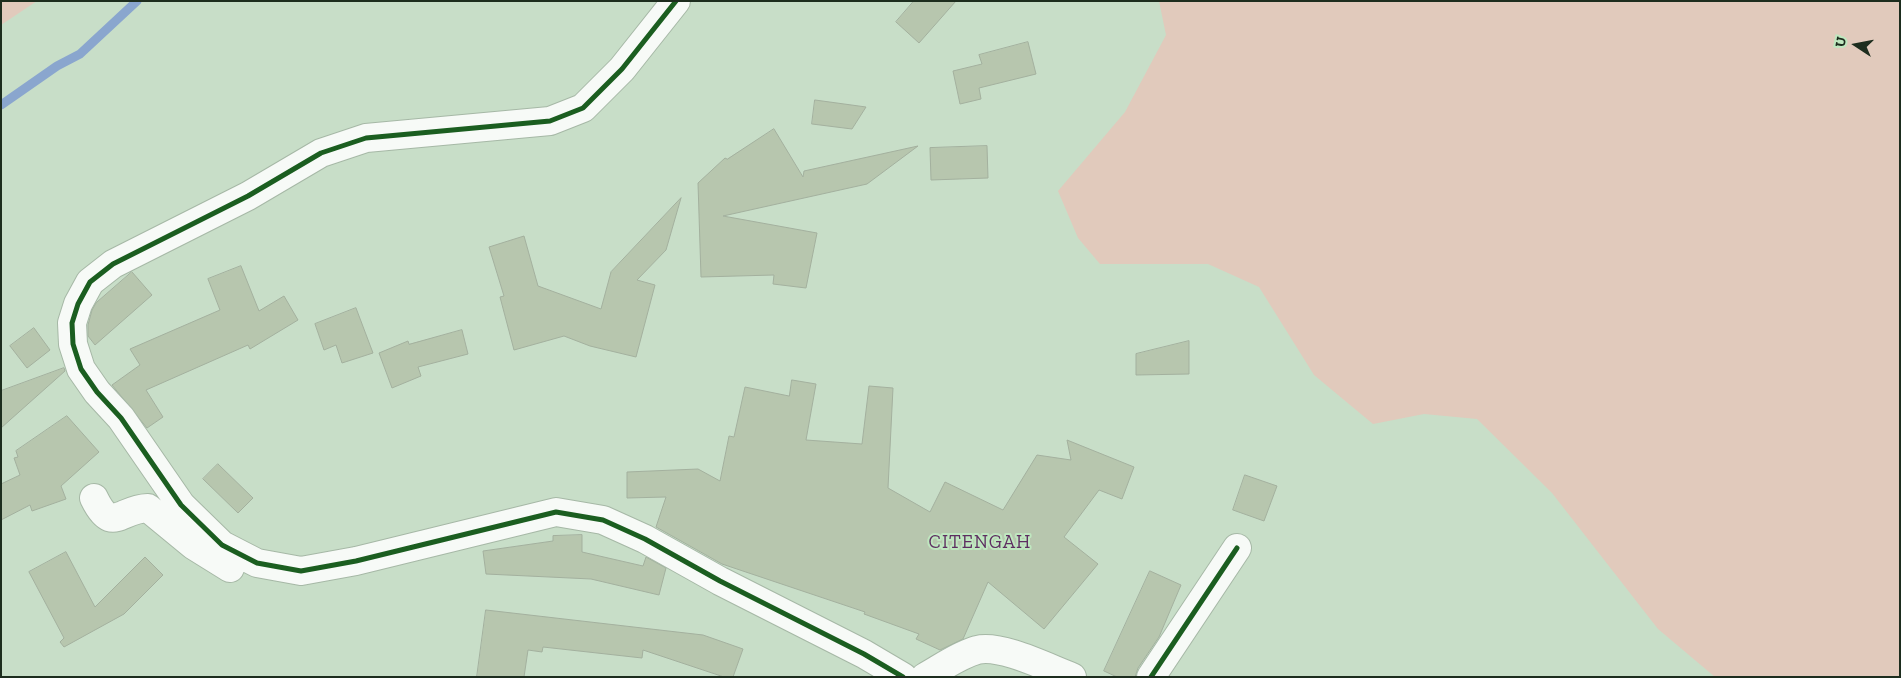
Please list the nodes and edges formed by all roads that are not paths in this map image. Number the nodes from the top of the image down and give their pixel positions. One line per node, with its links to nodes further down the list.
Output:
1 (676, 1): 4 (street)
2 (94, 498): 4 (street)
3 (1237, 548): 8 (street)
4 (278, 567): 5 (street)
5 (903, 677)
6 (925, 677): 7 (street)
7 (1072, 677)
8 (1151, 677)

